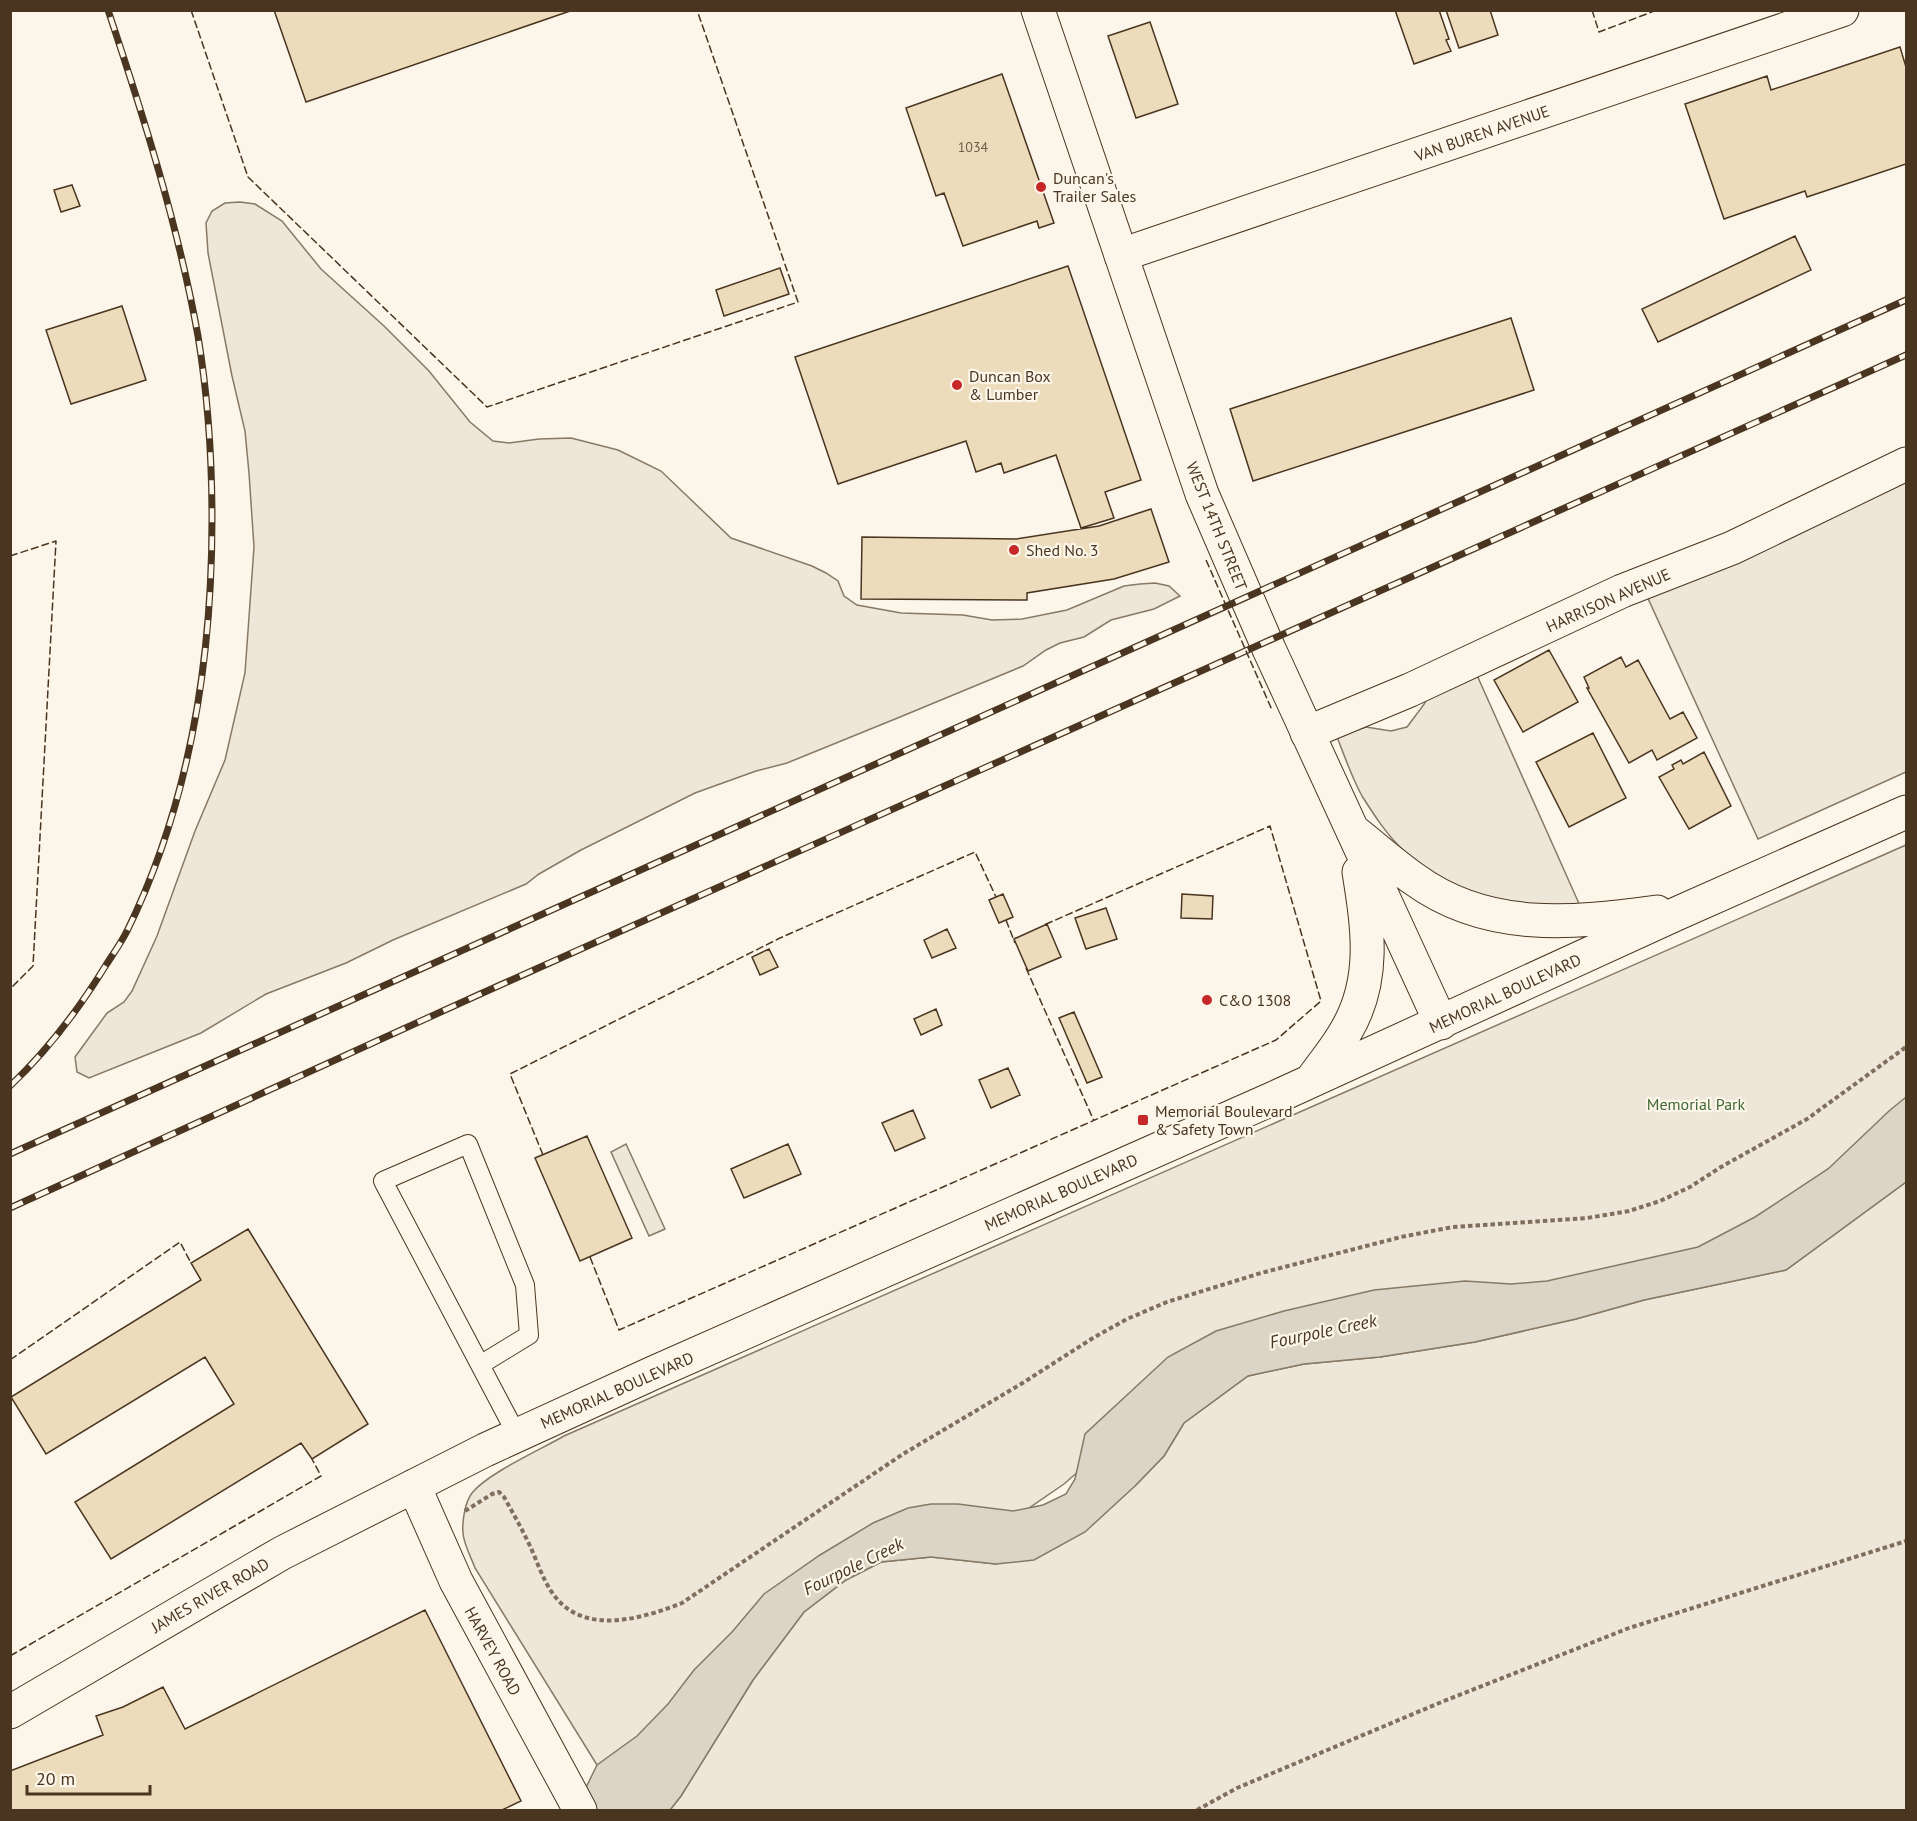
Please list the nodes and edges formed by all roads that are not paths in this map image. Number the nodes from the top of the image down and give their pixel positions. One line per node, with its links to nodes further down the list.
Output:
1 (1038, 10): 3 (street, WEST 14TH STREET)
2 (1842, 10): 3 (street, VAN BUREN AVENUE)
3 (1121, 255): 5 (street, WEST 14TH STREET)
4 (1906, 464): 5 (street, HARRISON AVENUE)
5 (1307, 733): 7 (street, WEST 14TH STREET)
6 (1906, 812): 8 (street, MEMORIAL BOULEVARD)
7 (1352, 829): 8 (street); 9 (street, WEST 14TH STREET); 10 (street)
8 (1692, 908): 9 (street, MEMORIAL BOULEVARD)
9 (1441, 1023): 10 (street, MEMORIAL BOULEVARD)
10 (1310, 1082): 12 (street, MEMORIAL BOULEVARD)
11 (480, 1365): 11 (lane); 12 (lane)
12 (517, 1435): 13 (street, MEMORIAL BOULEVARD)
13 (414, 1486): 14 (street, JAMES RIVER ROAD); 15 (street, HARVEY ROAD)
14 (10, 1712)
15 (580, 1810)

